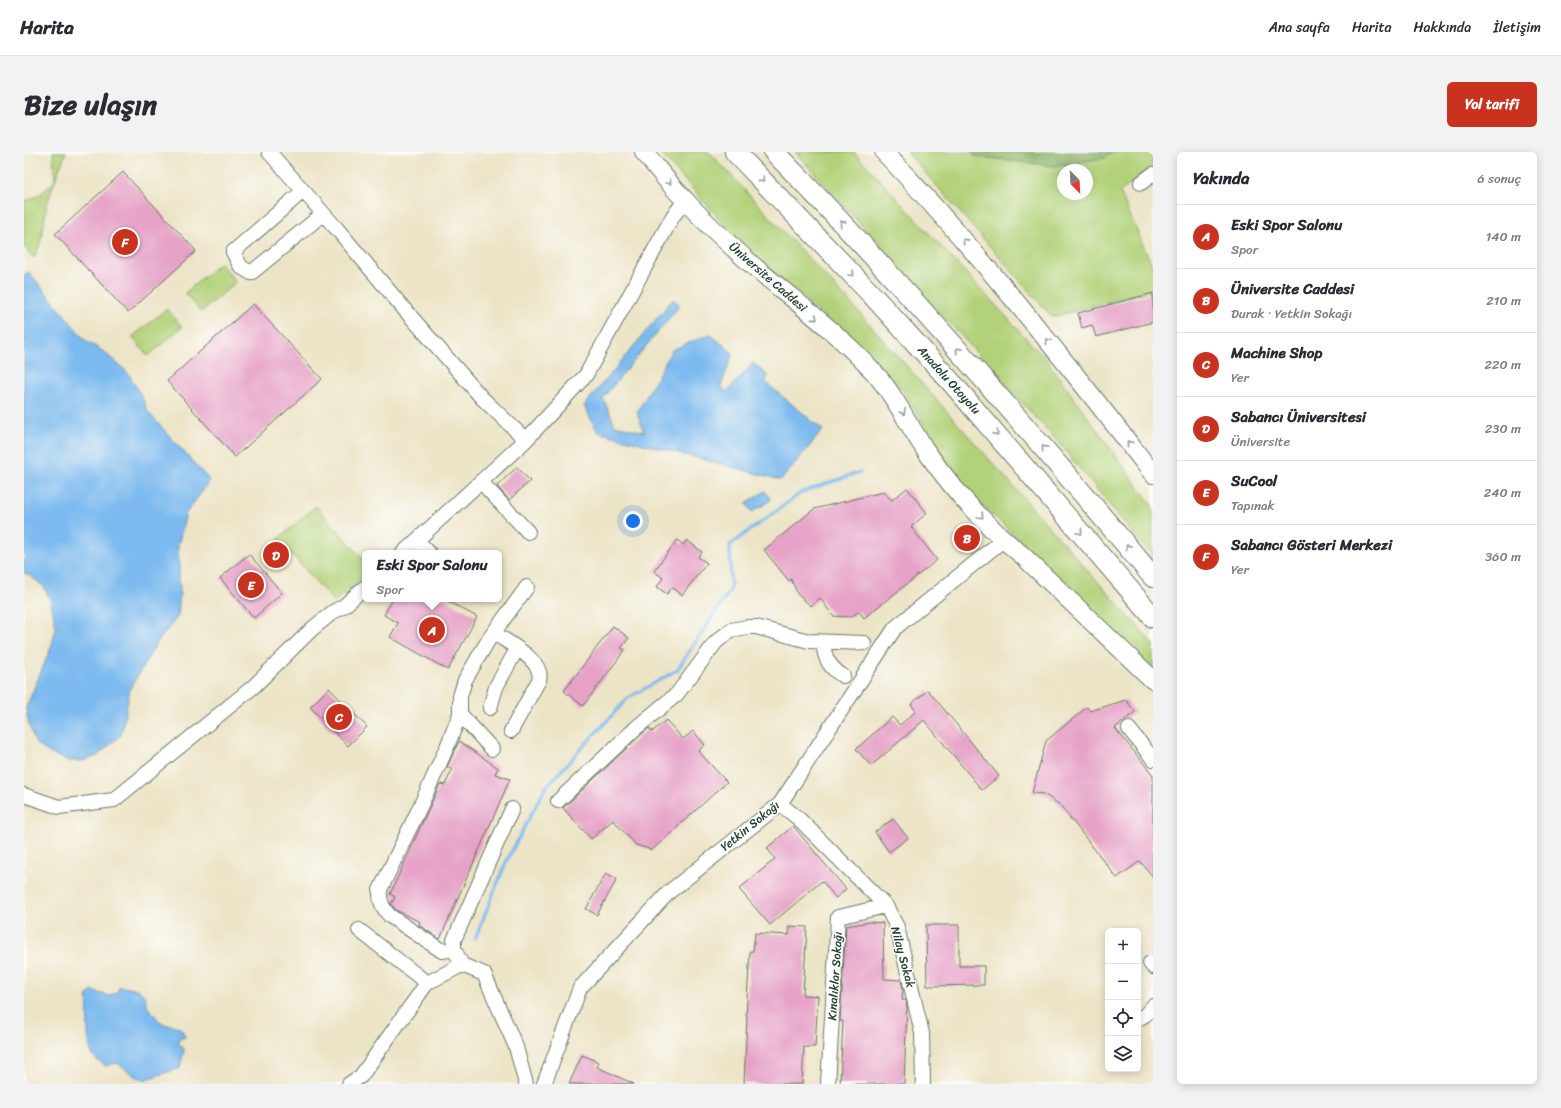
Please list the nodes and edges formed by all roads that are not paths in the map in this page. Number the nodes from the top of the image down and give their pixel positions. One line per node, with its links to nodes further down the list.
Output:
1 (269, 152): 8 (street)
2 (644, 152): 9 (main road, Üniversite Caddesi, one-way to 9)
3 (735, 152): 22 (highway, Anadolu Otoyolu, one-way to 22)
4 (774, 152): 19 (highway, one-way to 4)
5 (884, 152): 12 (main road, one-way to 5)
6 (1153, 174): 7 (street)
7 (1141, 184)
8 (303, 191): 10 (street); 10 (street)
9 (685, 201): 11 (street); 16 (main road, Üniversite Caddesi, one-way to 16)
10 (324, 214): 11 (street)
11 (526, 440): 13 (street)
12 (1153, 474)
13 (481, 482): 14 (street); 15 (street)
14 (528, 532)
15 (417, 540): 17 (street); 18 (street)
16 (1003, 540): 28 (main road, Üniversite Caddesi); 37 (street, Yetkin Sokağı)
17 (406, 550)
18 (426, 550)
19 (1153, 577)
20 (527, 587): 23 (street)
21 (362, 590): 35 (street)
22 (1153, 618)
23 (494, 633): 26 (street); 30 (street)
24 (824, 642): 25 (street); 27 (street); 36 (street)
25 (864, 643)
26 (517, 649): 29 (street); 32 (street)
27 (843, 676)
28 (1153, 680)
29 (490, 708)
30 (460, 714): 33 (street); 41 (street)
31 (1129, 729): 34 (street)
32 (511, 731)
33 (492, 749)
34 (1153, 759)
35 (24, 795)
36 (558, 801)
37 (780, 804): 39 (street, Nilay Sokak); 46 (street, Yetkin Sokağı)
38 (512, 809): 41 (street)
39 (886, 906): 47 (street, Kınalıklar Sokağı); 48 (street, Nilay Sokak)
40 (359, 930): 43 (street)
41 (454, 949): 42 (street)
42 (462, 965): 43 (street); 45 (street)
43 (427, 983): 44 (street)
44 (349, 1084)
45 (526, 1084)
46 (544, 1084)
47 (828, 1084)
48 (923, 1084)

